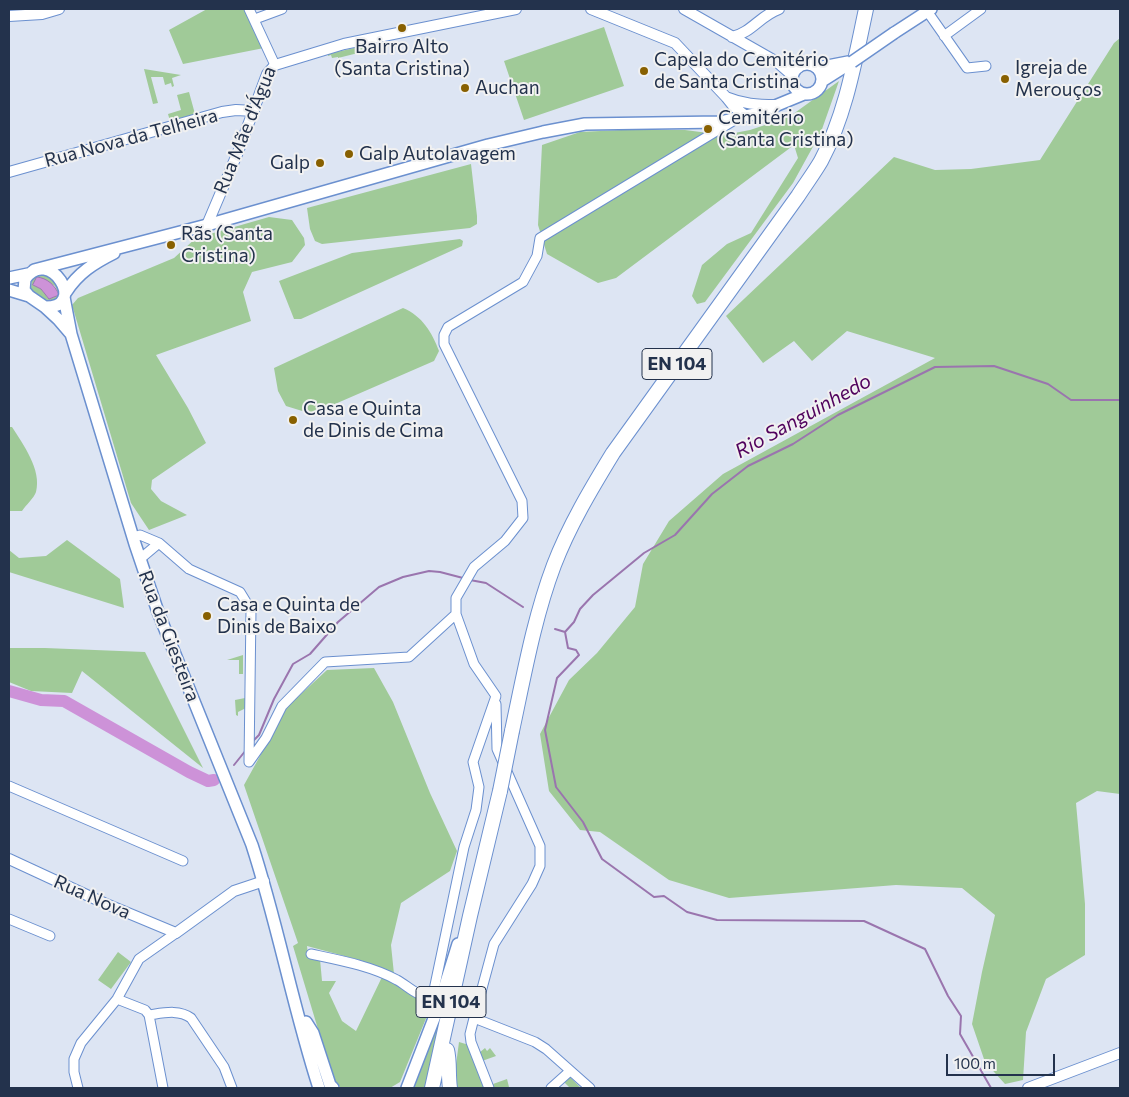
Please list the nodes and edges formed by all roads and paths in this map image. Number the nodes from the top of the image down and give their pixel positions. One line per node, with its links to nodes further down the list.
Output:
1 (59, 9): 11 (street)
2 (250, 9): 12 (street, Rua Mãe d'Água)
3 (282, 9): 12 (street)
4 (516, 9): 17 (street)
5 (591, 9): 24 (street)
6 (684, 9): 15 (street)
7 (779, 9): 13 (street)
8 (866, 9): 46 (main road, EN 104, bridge)
9 (981, 9): 14 (street)
10 (927, 10): 14 (street); 20 (main road, bridge)
11 (9, 16)
12 (254, 18): 17 (street, Rua Mãe d'Água)
13 (755, 25): 15 (street); 16 (street)
14 (944, 36): 18 (street)
15 (732, 37): 16 (street)
16 (755, 49): 21 (street)
17 (275, 64): 27 (street, Rua Mãe d'Água)
18 (986, 66)
19 (817, 68): 20 (main road); 21 (main road); 22 (main road)
20 (833, 69): 22 (main road)
21 (795, 76): 23 (main road); 26 (main road)
22 (822, 82): 23 (main road)
23 (804, 94): 26 (main road)
24 (726, 96): 25 (street); 28 (street); 29 (street)
25 (740, 102): 26 (street); 28 (street)
26 (781, 103): 28 (main road)
27 (254, 111): 30 (street, Rua Nova da Telheira); 31 (street, Rua Mãe d'Água)
28 (742, 117): 29 (main road); 43 (street)
29 (720, 122): 31 (main road)
30 (9, 172)
31 (207, 224): 32 (main road)
32 (142, 241): 33 (main road); 36 (main road)
33 (31, 272): 34 (main road); 36 (main road); 37 (main road)
34 (9, 278)
35 (9, 290): 37 (main road)
36 (65, 295): 38 (main road); 39 (main road, Rua da Giesteira)
37 (29, 296): 38 (main road)
38 (45, 307): 39 (main road)
39 (71, 334): 40 (main road, Rua da Giesteira)
40 (133, 538): 41 (street); 42 (main road, Rua da Giesteira)
41 (159, 544): 42 (street); 43 (street)
42 (140, 559): 49 (main road, Rua da Giesteira)
43 (456, 614): 44 (street)
44 (496, 696): 55 (street); 58 (street)
45 (9, 786): 48 (street)
46 (489, 841): 50 (main road, EN 104); 60 (main road, EN 104)
47 (9, 860): 52 (street, Rua Nova)
48 (183, 861)
49 (264, 881): 52 (street); 53 (main road, Rua da Giesteira)
50 (470, 916): 69 (main road); 70 (main road, EN 104)
51 (9, 920): 54 (street)
52 (176, 933): 56 (street)
53 (278, 934): 59 (main road); 66 (main road)
54 (50, 936)
55 (311, 954)
56 (117, 998): 57 (street); 63 (street)
57 (149, 1015): 64 (street); 65 (street)
58 (474, 1018): 62 (street); 73 (street)
59 (306, 1022): 67 (main road); 68 (main road)
60 (447, 1050): 71 (main road, EN 104); 72 (main road)
61 (1120, 1053): 76 (street)
62 (570, 1071): 74 (street); 75 (street)
63 (78, 1088)
64 (162, 1088)
65 (232, 1088)
66 (319, 1088)
67 (326, 1088)
68 (333, 1088)
69 (406, 1088)
70 (432, 1088)
71 (438, 1088)
72 (450, 1088)
73 (489, 1088)
74 (550, 1088)
75 (590, 1088)
76 (1028, 1088)

